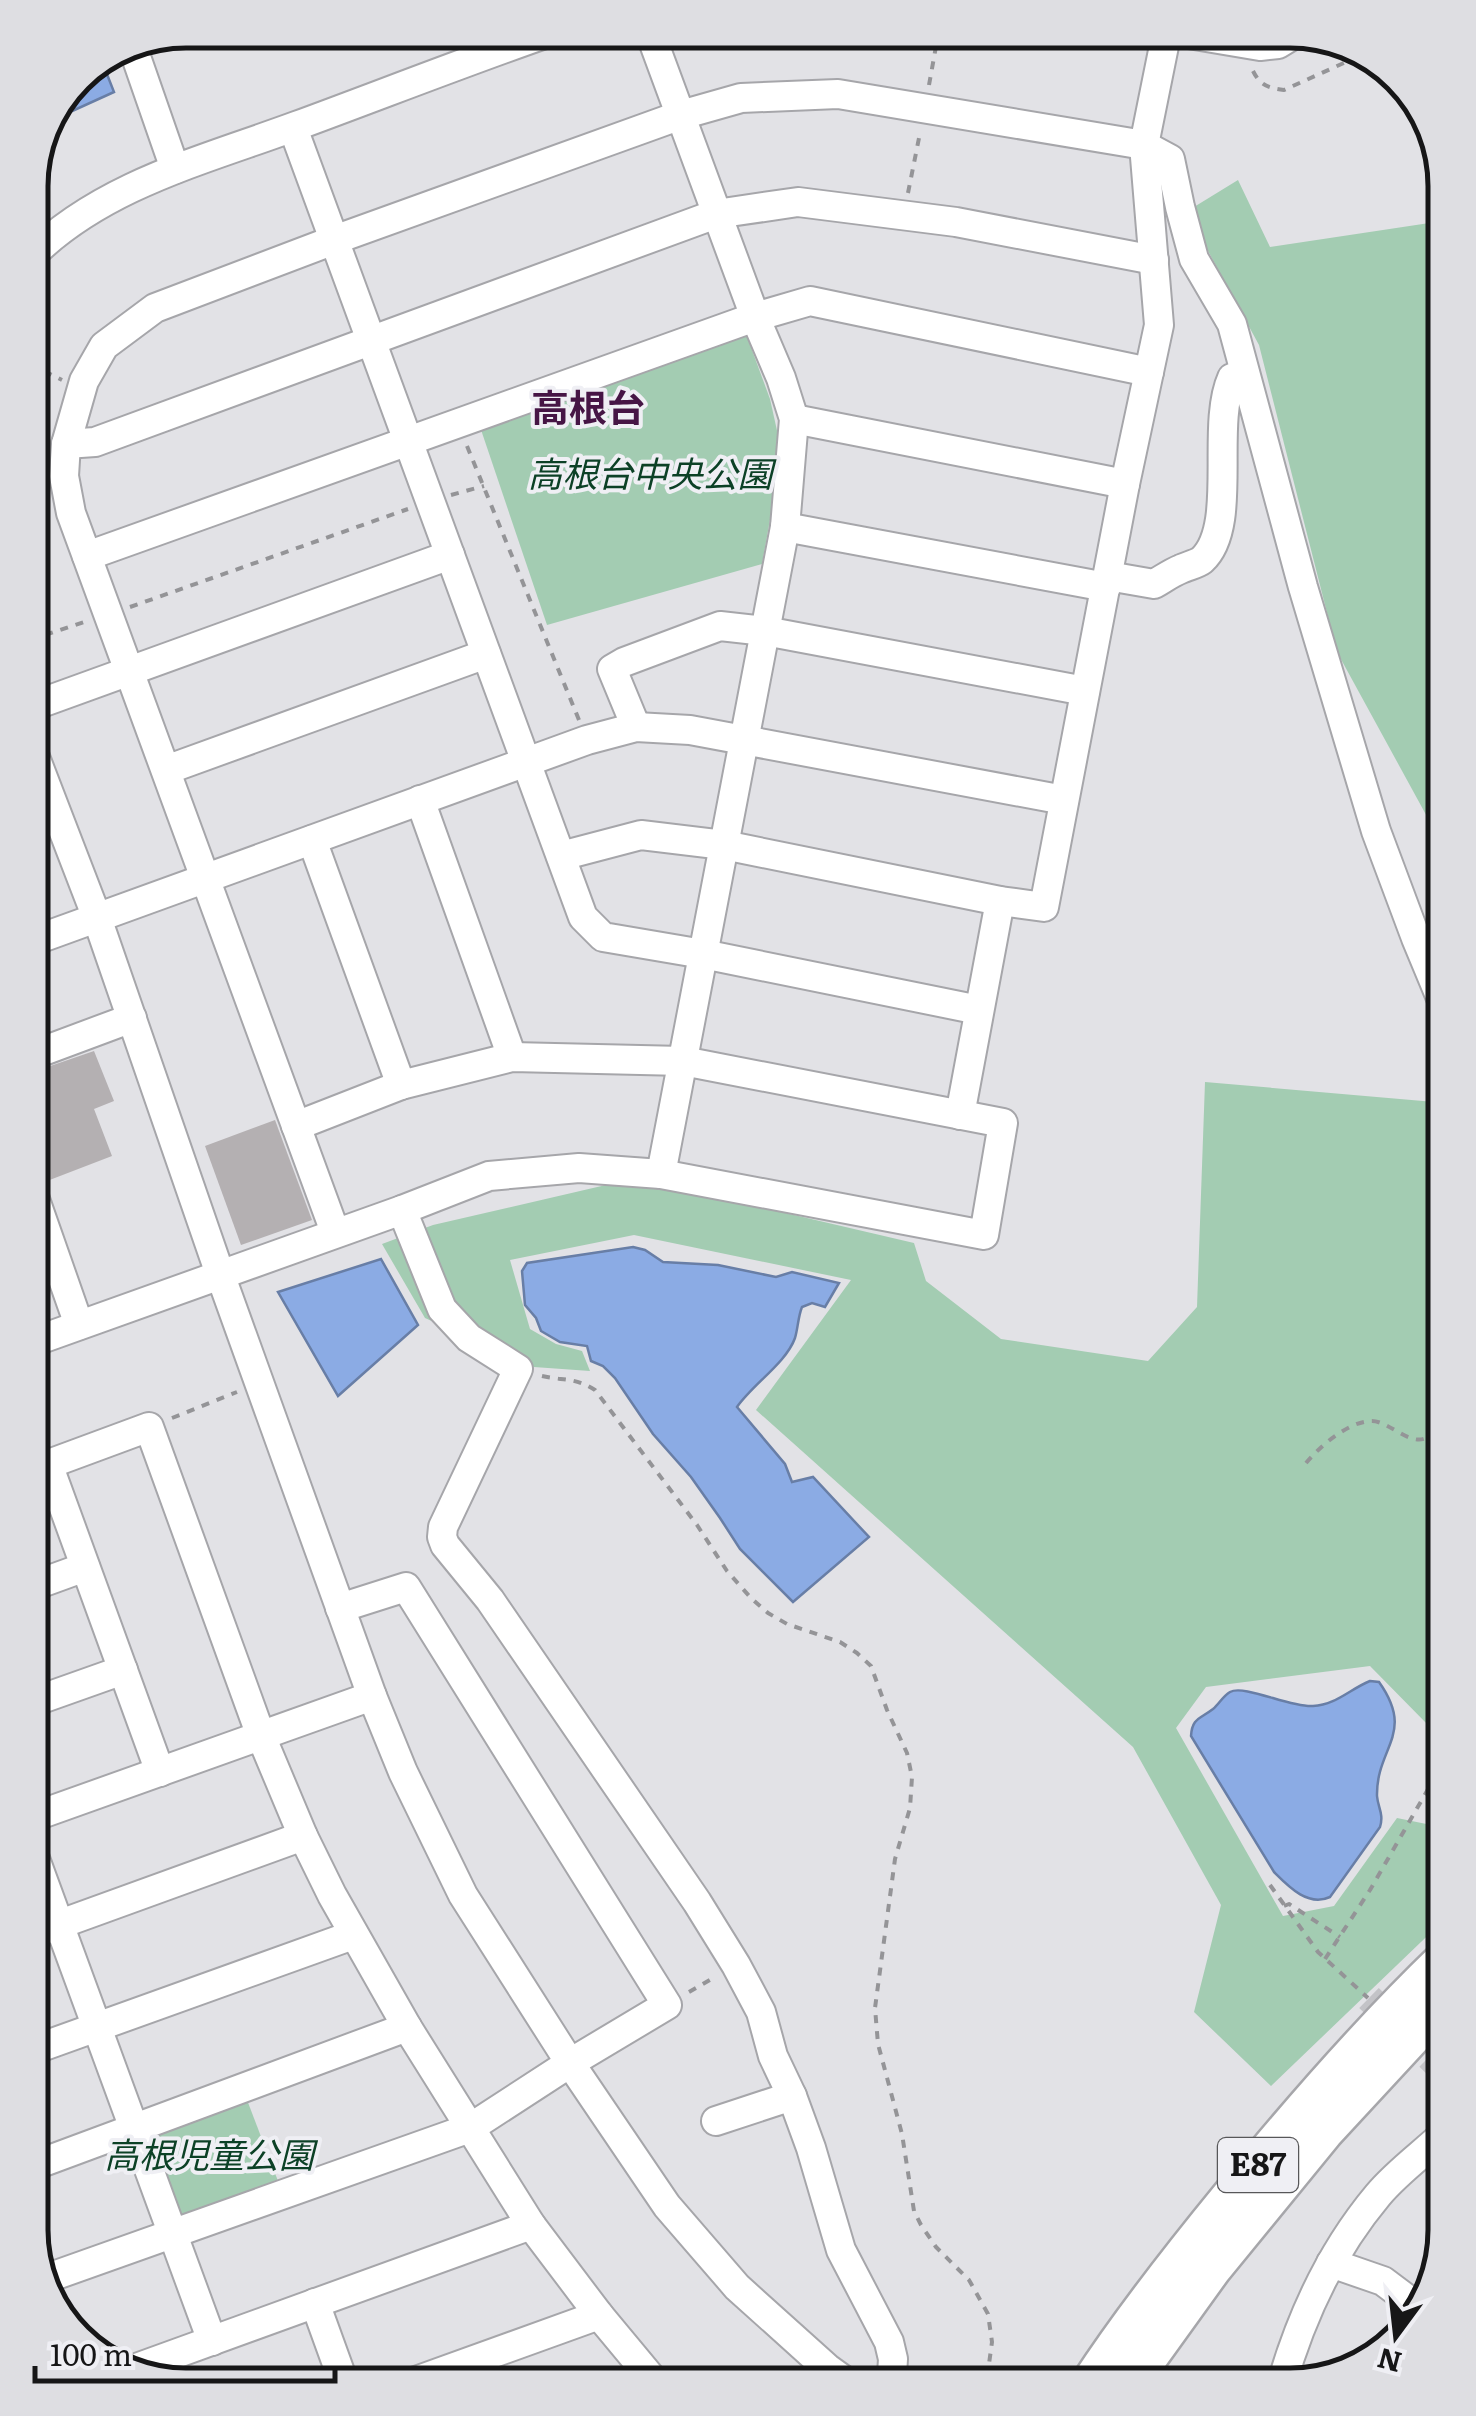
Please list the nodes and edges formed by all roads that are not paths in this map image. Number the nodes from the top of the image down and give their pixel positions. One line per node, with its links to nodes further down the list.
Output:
1 (488, 48): 6 (street)
2 (656, 48): 5 (street)
3 (1163, 48): 7 (street)
4 (136, 57): 8 (street)
5 (681, 114): 7 (street); 9 (street); 11 (street)
6 (292, 128): 8 (street); 11 (street)
7 (1144, 146): 12 (street); 16 (street)
8 (175, 169): 10 (street)
9 (716, 214): 12 (street); 13 (street); 14 (street)
10 (48, 239)
11 (334, 240): 14 (street); 19 (street)
12 (1154, 260): 15 (street)
13 (755, 317): 15 (street); 17 (street); 18 (street)
14 (371, 341): 18 (street); 19 (street)
15 (1149, 372): 20 (street)
16 (1245, 374): 24 (street); 45 (street)
17 (794, 420): 20 (street); 21 (street)
18 (408, 441): 22 (street); 23 (street)
19 (66, 444): 23 (street)
20 (1126, 484): 24 (street)
21 (786, 527): 24 (street); 25 (street)
22 (450, 555): 26 (street); 27 (street)
23 (87, 556): 27 (street)
24 (1107, 582): 28 (street)
25 (766, 630): 28 (street); 30 (street); 31 (street)
26 (486, 654): 32 (street); 33 (street)
27 (129, 670): 29 (street); 33 (street)
28 (1085, 691): 36 (street)
29 (48, 700)
30 (636, 727): 31 (street); 32 (street)
31 (744, 741): 36 (street); 38 (street)
32 (526, 762): 35 (street); 39 (street)
33 (166, 770): 40 (street)
34 (48, 791): 42 (street)
35 (420, 800): 37 (street); 49 (street)
36 (1064, 800): 41 (street)
37 (312, 840): 40 (street); 51 (street)
38 (724, 845): 39 (street); 41 (street); 44 (street)
39 (561, 856): 44 (street)
40 (205, 879): 42 (street); 53 (street)
41 (1000, 901): 46 (street)
42 (97, 918): 43 (street); 47 (street)
43 (48, 936)
44 (703, 954): 46 (street); 50 (street)
45 (1428, 967)
46 (980, 1010): 52 (street)
47 (132, 1018): 48 (street); 58 (street)
48 (48, 1049)
49 (512, 1057): 50 (street); 51 (street)
50 (683, 1060): 52 (street); 54 (street)
51 (401, 1085): 53 (street)
52 (960, 1115): 54 (street)
53 (296, 1126): 56 (street)
54 (661, 1174): 55 (street)
55 (402, 1210): 56 (street); 83 (street)
56 (335, 1232): 58 (street)
57 (48, 1237): 59 (street)
58 (220, 1274): 59 (street); 65 (street)
59 (79, 1326): 60 (street)
60 (48, 1337)
61 (48, 1465): 69 (street)
62 (48, 1487): 63 (street)
63 (85, 1567): 64 (street); 66 (street)
64 (48, 1581)
65 (340, 1608): 67 (street); 82 (street)
66 (123, 1670): 68 (street); 70 (street)
67 (372, 1696): 69 (street); 82 (street)
68 (48, 1697)
69 (261, 1736): 70 (street); 72 (street)
70 (160, 1772): 71 (street)
71 (48, 1812)
72 (303, 1836): 74 (street); 76 (street)
73 (48, 1895): 74 (street)
74 (59, 1925): 75 (street); 79 (street)
75 (48, 1929)
76 (354, 1936): 79 (street); 80 (street)
77 (1428, 1977): 103 (highway, E87)
78 (1428, 2017): 104 (highway, E87)
79 (97, 2027): 81 (street); 85 (street)
80 (408, 2028): 85 (street); 86 (street)
81 (48, 2045)
82 (570, 2063): 86 (street); 101 (street)
83 (792, 2096): 84 (street); 102 (street)
84 (716, 2122)
85 (134, 2128): 88 (street); 90 (street)
86 (470, 2128): 89 (street); 90 (street)
87 (1428, 2148): 91 (street)
88 (48, 2159)
89 (531, 2225): 94 (street); 95 (street)
90 (172, 2232): 92 (street); 96 (street)
91 (1331, 2263): 93 (street); 105 (street)
92 (55, 2275)
93 (1409, 2300)
94 (315, 2304): 96 (street); 98 (street)
95 (598, 2315): 99 (street); 100 (street)
96 (212, 2341): 97 (street)
97 (149, 2363)
98 (338, 2368)
99 (452, 2368)
100 (643, 2368)
101 (827, 2368)
102 (892, 2368)
103 (1103, 2368)
104 (1139, 2368)
105 (1286, 2368)

